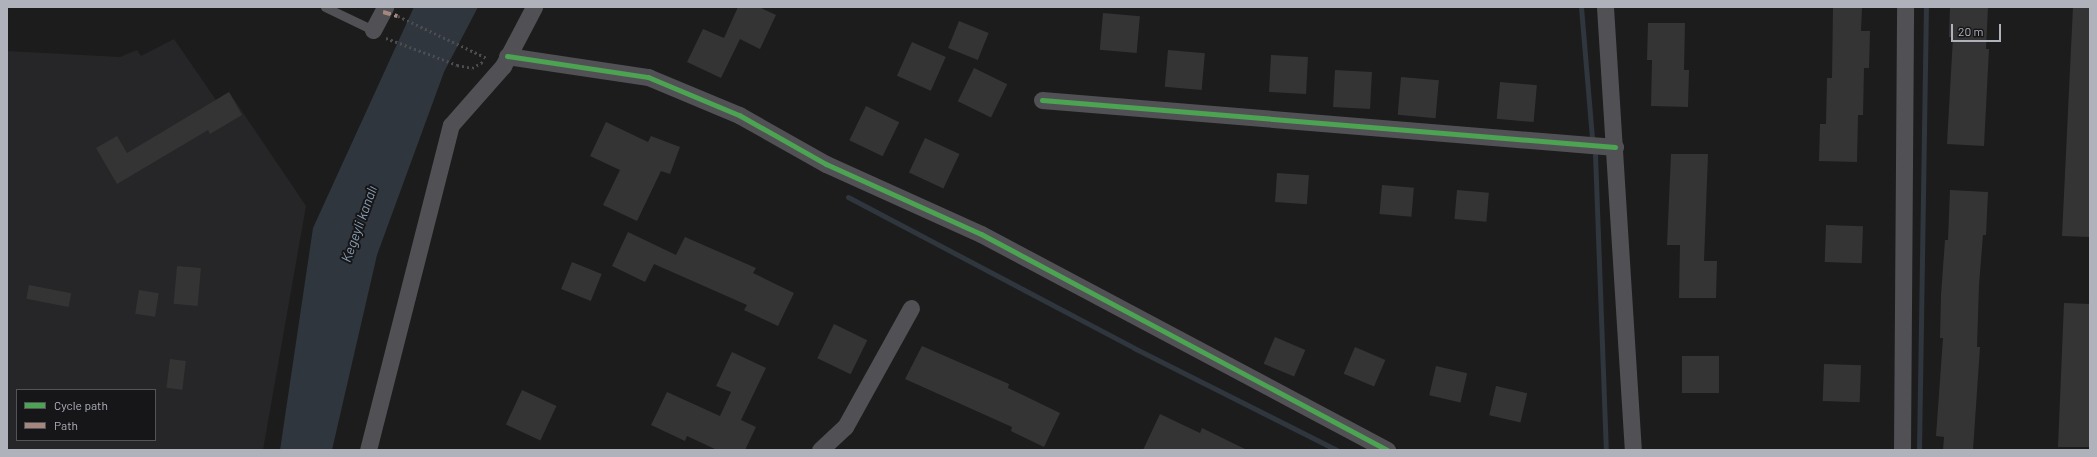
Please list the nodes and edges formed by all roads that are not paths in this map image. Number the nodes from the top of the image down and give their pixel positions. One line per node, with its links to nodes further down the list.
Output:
1 (325, 7): 6 (lane)
2 (534, 7): 7 (street)
3 (1605, 7): 9 (street)
4 (1905, 7): 15 (street)
5 (391, 12): 6 (street)
6 (379, 33)
7 (505, 61): 11 (street); 13 (street)
8 (1042, 100): 9 (street)
9 (1615, 147): 14 (street)
10 (911, 308): 12 (street)
11 (368, 450)
12 (820, 450)
13 (1387, 450)
14 (1633, 450)
15 (1902, 450)

